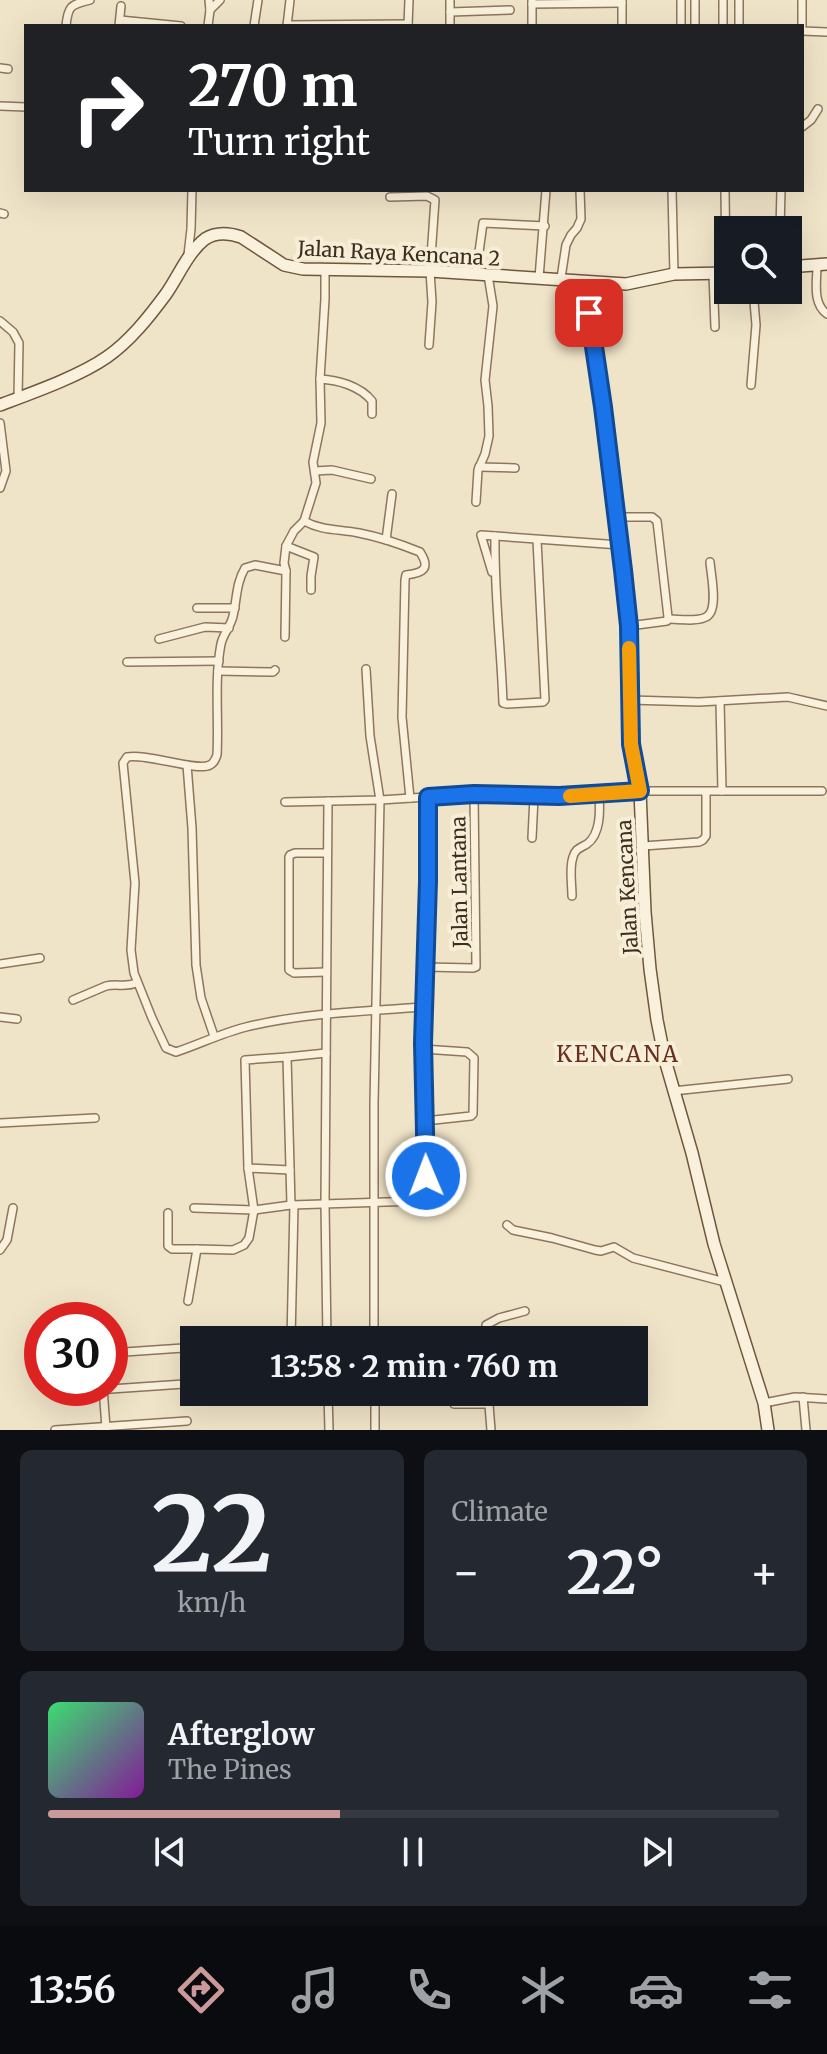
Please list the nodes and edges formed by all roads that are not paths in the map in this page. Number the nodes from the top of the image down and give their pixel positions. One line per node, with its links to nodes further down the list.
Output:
1 (90, 0): 20 (street)
2 (209, 0): 16 (street)
3 (220, 0): 16 (street)
4 (258, 0): 23 (street)
5 (290, 0): 24 (street)
6 (409, 0): 25 (street)
7 (450, 0): 18 (street)
8 (681, 0): 29 (street)
9 (695, 0): 30 (street)
10 (723, 0): 31 (street)
11 (739, 0): 32 (street)
12 (802, 0): 33 (street)
13 (532, 2): 14 (street); 27 (street)
14 (622, 2): 28 (street)
15 (121, 6): 19 (street)
16 (210, 10): 22 (street)
17 (510, 10): 18 (street)
18 (450, 12): 26 (street)
19 (120, 23): 21 (street)
20 (67, 24)
21 (140, 24)
22 (208, 24)
23 (254, 24)
24 (287, 24)
25 (408, 24)
26 (450, 24)
27 (532, 24)
28 (622, 24)
29 (681, 24)
30 (695, 24)
31 (723, 24)
32 (739, 24)
33 (802, 24)
34 (804, 28): 35 (street)
35 (827, 32)
36 (0, 106): 37 (street)
37 (24, 107)
38 (818, 109): 39 (street)
39 (804, 125)
40 (192, 192): 50 (street)
41 (546, 192): 49 (street)
42 (580, 192): 59 (street)
43 (672, 192): 57 (street)
44 (725, 192): 47 (street)
45 (781, 192): 48 (street)
46 (390, 197): 54 (street)
47 (726, 216)
48 (780, 216)
49 (545, 226): 56 (street); 58 (street)
50 (187, 261): 53 (street, Jalan Raya Kencana 2); 68 (street, Jalan Raya Kencana 2)
51 (822, 265): 52 (street); 62 (street)
52 (802, 266)
53 (325, 271): 54 (street, Jalan Raya Kencana 2); 66 (street)
54 (430, 271): 56 (street, Jalan Raya Kencana 2); 65 (street)
55 (713, 273): 57 (street, Jalan Raya Kencana 2); 64 (street)
56 (482, 274): 58 (street, Jalan Raya Kencana 2); 72 (street)
57 (674, 274): 60 (street, Jalan Raya Kencana 2)
58 (539, 278): 59 (street, Jalan Raya Kencana 2)
59 (561, 278): 60 (street, Jalan Raya Kencana 2)
60 (585, 282): 79 (street, Jalan Kencana)
61 (754, 304): 67 (street)
62 (827, 314)
63 (0, 321): 68 (street)
64 (715, 327)
65 (429, 345)
66 (320, 379): 70 (street); 74 (street)
67 (751, 385)
68 (18, 398): 69 (street, Jalan Raya Kencana 2)
69 (0, 405)
70 (372, 414)
71 (0, 423): 76 (street)
72 (479, 467): 73 (street); 78 (street)
73 (515, 468)
74 (315, 471): 75 (street); 80 (street)
75 (371, 479)
76 (0, 488)
77 (392, 494): 82 (street)
78 (476, 502)
79 (617, 517): 84 (street, Jalan Kencana); 92 (street)
80 (304, 521): 82 (street); 85 (street)
81 (495, 536): 83 (street); 88 (street); 88 (street)
82 (386, 540): 114 (street)
83 (537, 540): 84 (street); 88 (street)
84 (620, 545): 93 (street, Jalan Kencana)
85 (286, 546): 87 (street); 89 (street)
86 (710, 562): 92 (street)
87 (286, 571): 91 (street); 95 (street)
88 (495, 580)
89 (311, 590)
90 (197, 608): 91 (street)
91 (235, 608): 94 (street)
92 (668, 619): 93 (street)
93 (629, 626): 102 (street, Jalan Kencana)
94 (229, 628): 96 (street); 97 (street)
95 (285, 637)
96 (159, 639)
97 (219, 661): 98 (street); 101 (street)
98 (127, 662)
99 (366, 669): 115 (street)
100 (275, 670): 101 (street)
101 (218, 671): 105 (street)
102 (630, 700): 103 (street); 106 (street, Jalan Kencana)
103 (720, 701): 104 (street); 107 (street)
104 (827, 706)
105 (187, 765): 126 (street); 133 (street)
106 (640, 791): 109 (street); 111 (street); 119 (street, Jalan Kencana)
107 (722, 791): 108 (street); 109 (street)
108 (822, 791)
109 (706, 792): 119 (street)
110 (474, 794): 112 (street); 113 (street); 124 (street, Jalan Lantana)
111 (599, 795): 113 (street); 121 (street)
112 (428, 797): 114 (street); 124 (street, Jalan Lantana)
113 (534, 797): 118 (street)
114 (410, 798): 115 (street)
115 (380, 800): 116 (street); 129 (street)
116 (328, 801): 117 (street); 120 (street)
117 (285, 802)
118 (532, 838)
119 (643, 846): 138 (street, Jalan Kencana)
120 (326, 853): 125 (street); 125 (street)
121 (572, 896)
122 (40, 958): 123 (street)
123 (0, 964)
124 (425, 967): 128 (street, Jalan Lantana)
125 (326, 972): 130 (street)
126 (137, 983): 127 (street); 133 (street)
127 (73, 1000)
128 (424, 1007): 129 (street); 134 (street, Jalan Lantana)
129 (377, 1010): 130 (street); 144 (street)
130 (326, 1015): 133 (street); 135 (street)
131 (0, 1017): 132 (street)
132 (17, 1019)
133 (214, 1036)
134 (423, 1049): 140 (street, Jalan Lantana); 140 (street)
135 (326, 1053): 136 (street); 145 (street)
136 (287, 1057): 142 (street); 143 (street)
137 (788, 1079): 138 (street)
138 (673, 1091): 154 (street, Jalan Kencana)
139 (95, 1118): 141 (street)
140 (425, 1121): 144 (street, Jalan Lantana)
141 (0, 1123)
142 (248, 1168): 143 (street); 149 (street)
143 (290, 1170): 146 (street)
144 (375, 1201): 145 (street, Jalan Lantana); 159 (street)
145 (325, 1204): 146 (street, Jalan Lantana); 158 (street)
146 (292, 1205): 149 (street, Jalan Lantana); 157 (street)
147 (13, 1208): 153 (street)
148 (194, 1208): 149 (street, Jalan Lantana)
149 (254, 1210): 152 (street)
150 (168, 1213): 152 (street)
151 (507, 1225): 154 (street)
152 (197, 1249): 155 (street)
153 (0, 1250)
154 (725, 1282): 167 (street, Jalan Kencana)
155 (188, 1301)
156 (525, 1311): 160 (street)
157 (291, 1326)
158 (327, 1326)
159 (374, 1326)
160 (486, 1326)
161 (180, 1348): 162 (street)
162 (128, 1352)
163 (180, 1384): 164 (street)
164 (128, 1387)
165 (803, 1397): 166 (street); 167 (street); 179 (street)
166 (827, 1399)
167 (764, 1403): 178 (street, Jalan Kencana)
168 (104, 1406): 173 (street)
169 (328, 1406): 175 (street)
170 (375, 1406): 176 (street)
171 (489, 1406): 177 (street)
172 (187, 1421): 173 (street)
173 (106, 1428): 174 (street)
174 (55, 1430)
175 (329, 1430)
176 (375, 1430)
177 (491, 1430)
178 (768, 1430)
179 (806, 1430)

